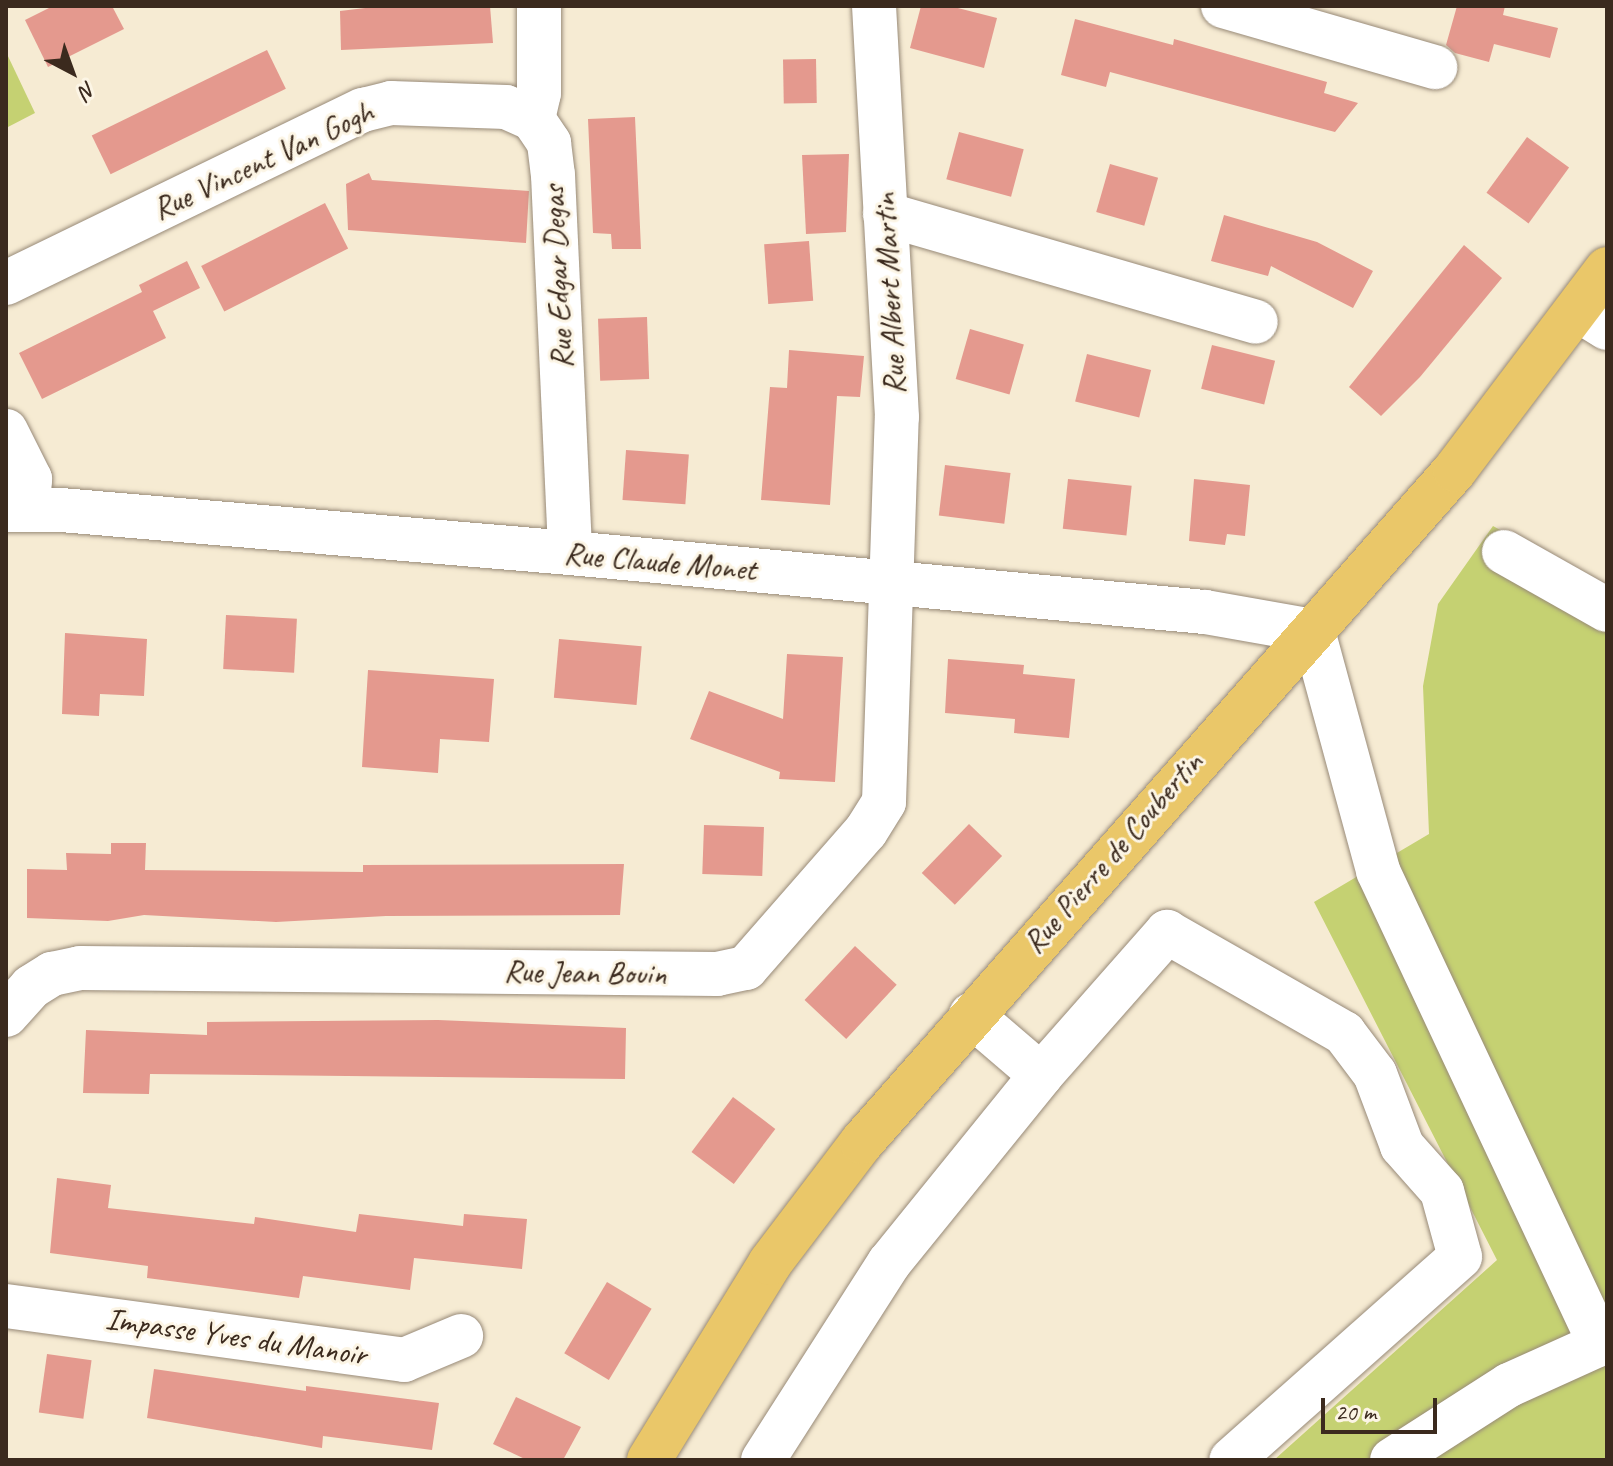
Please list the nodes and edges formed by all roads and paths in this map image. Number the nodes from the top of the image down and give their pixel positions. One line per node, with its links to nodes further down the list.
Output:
1 (539, 6): 5 (street)
2 (874, 6): 6 (street, Rue Albert Martin)
3 (1223, 6): 4 (street)
4 (1435, 67)
5 (533, 119): 8 (street, Rue Vincent Van Gogh); 14 (street, Rue Edgar Degas)
6 (885, 214): 10 (street); 15 (street, Rue Albert Martin)
7 (1607, 269): 9 (main road, Rue Pierre de Coubertin)
8 (6, 283)
9 (1592, 319): 17 (main road, Rue Pierre de Coubertin)
10 (1256, 322)
11 (6, 431): 12 (street)
12 (17, 510): 14 (street, Rue Claude Monet)
13 (1504, 552): 16 (street)
14 (570, 553): 15 (street, Rue Claude Monet)
15 (890, 583): 17 (street, Rue Claude Monet); 18 (street, Rue Jean Bouin)
16 (1607, 610)
17 (1313, 631): 19 (main road, Rue Pierre de Coubertin); 23 (street)
18 (6, 1015)
19 (971, 1015): 20 (street); 24 (main road, Rue Pierre de Coubertin)
20 (1041, 1075): 25 (street); 26 (street)
21 (6, 1306): 22 (street, Impasse Yves du Manoir)
22 (461, 1336)
23 (1604, 1343): 27 (street)
24 (649, 1460)
25 (763, 1460)
26 (1231, 1460)
27 (1392, 1460)

